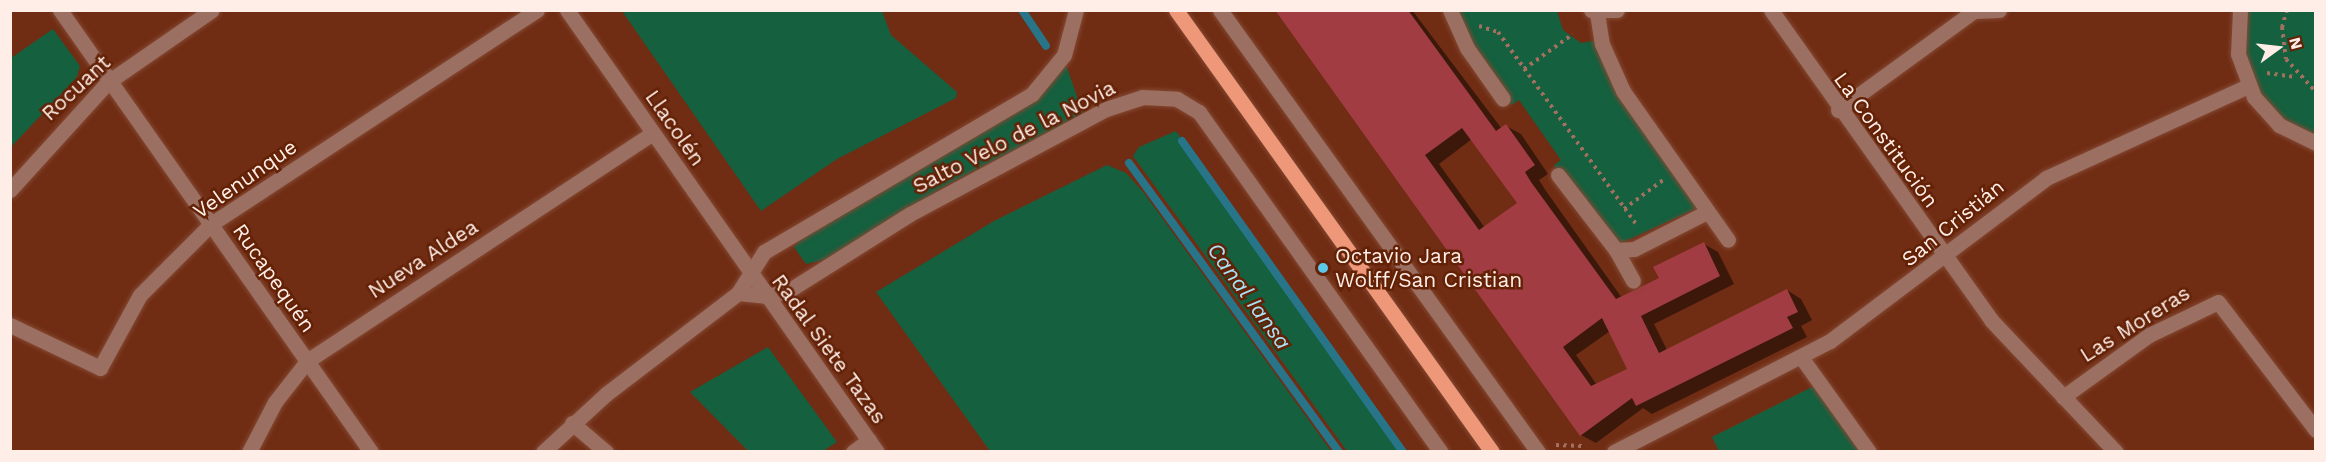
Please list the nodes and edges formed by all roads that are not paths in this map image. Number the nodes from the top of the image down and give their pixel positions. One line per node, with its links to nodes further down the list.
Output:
1 (60, 10): 15 (street, Rucapequén)
2 (212, 10): 15 (street, Rocuant)
3 (537, 10): 24 (street, Velenunque)
4 (567, 10): 19 (street, Llacolén)
5 (1076, 10): 28 (street, Salto Velo de la Novia)
6 (1176, 10): 45 (main road)
7 (1220, 10): 46 (street)
8 (1450, 10): 17 (street)
9 (1617, 10): 14 (street)
10 (1772, 10): 18 (street, La Constitución)
11 (1999, 10): 13 (street)
12 (2240, 10): 16 (street)
13 (1974, 11): 18 (street)
14 (1594, 12): 23 (street)
15 (108, 82): 22 (street, Rocuant); 24 (street, Rucapequén)
16 (2248, 86): 20 (street); 27 (street, San Cristián)
17 (1503, 99)
18 (1838, 110): 27 (street, La Constitución)
19 (653, 133): 28 (street, Llacolén); 34 (street, Nueva Aldea)
20 (2316, 143)
21 (1558, 175): 26 (street)
22 (10, 190)
23 (1707, 212): 25 (street); 26 (street)
24 (211, 224): 32 (street, Velenunque); 34 (street, Rucapequén)
25 (1728, 240)
26 (1616, 250): 29 (street)
27 (1943, 255): 33 (street, San Cristián); 35 (street, La Constitución)
28 (748, 272): 30 (street, Salto Velo de la Novia); 31 (street, Radal Siete Tazas)
29 (1633, 281)
30 (738, 293): 31 (street, Salto Velo de la Novia); 36 (street, Salto Velo de la Novia)
31 (765, 296): 38 (street, Radal Siete Tazas); 44 (street, Salto Velo de la Novia)
32 (10, 325)
33 (1801, 357): 47 (street, San Cristián); 48 (street)
34 (307, 361): 39 (street, Nueva Aldea); 40 (street, Rucapequén)
35 (2063, 397): 37 (street, Las Moreras); 49 (street, La Constitución)
36 (572, 423): 41 (street, Salto Velo de la Novia); 42 (street)
37 (2316, 430)
38 (873, 446): 43 (street)
39 (249, 452)
40 (371, 452)
41 (543, 452)
42 (606, 452)
43 (853, 452)
44 (1441, 452)
45 (1492, 452)
46 (1538, 452)
47 (1614, 452)
48 (1869, 452)
49 (2116, 452)

